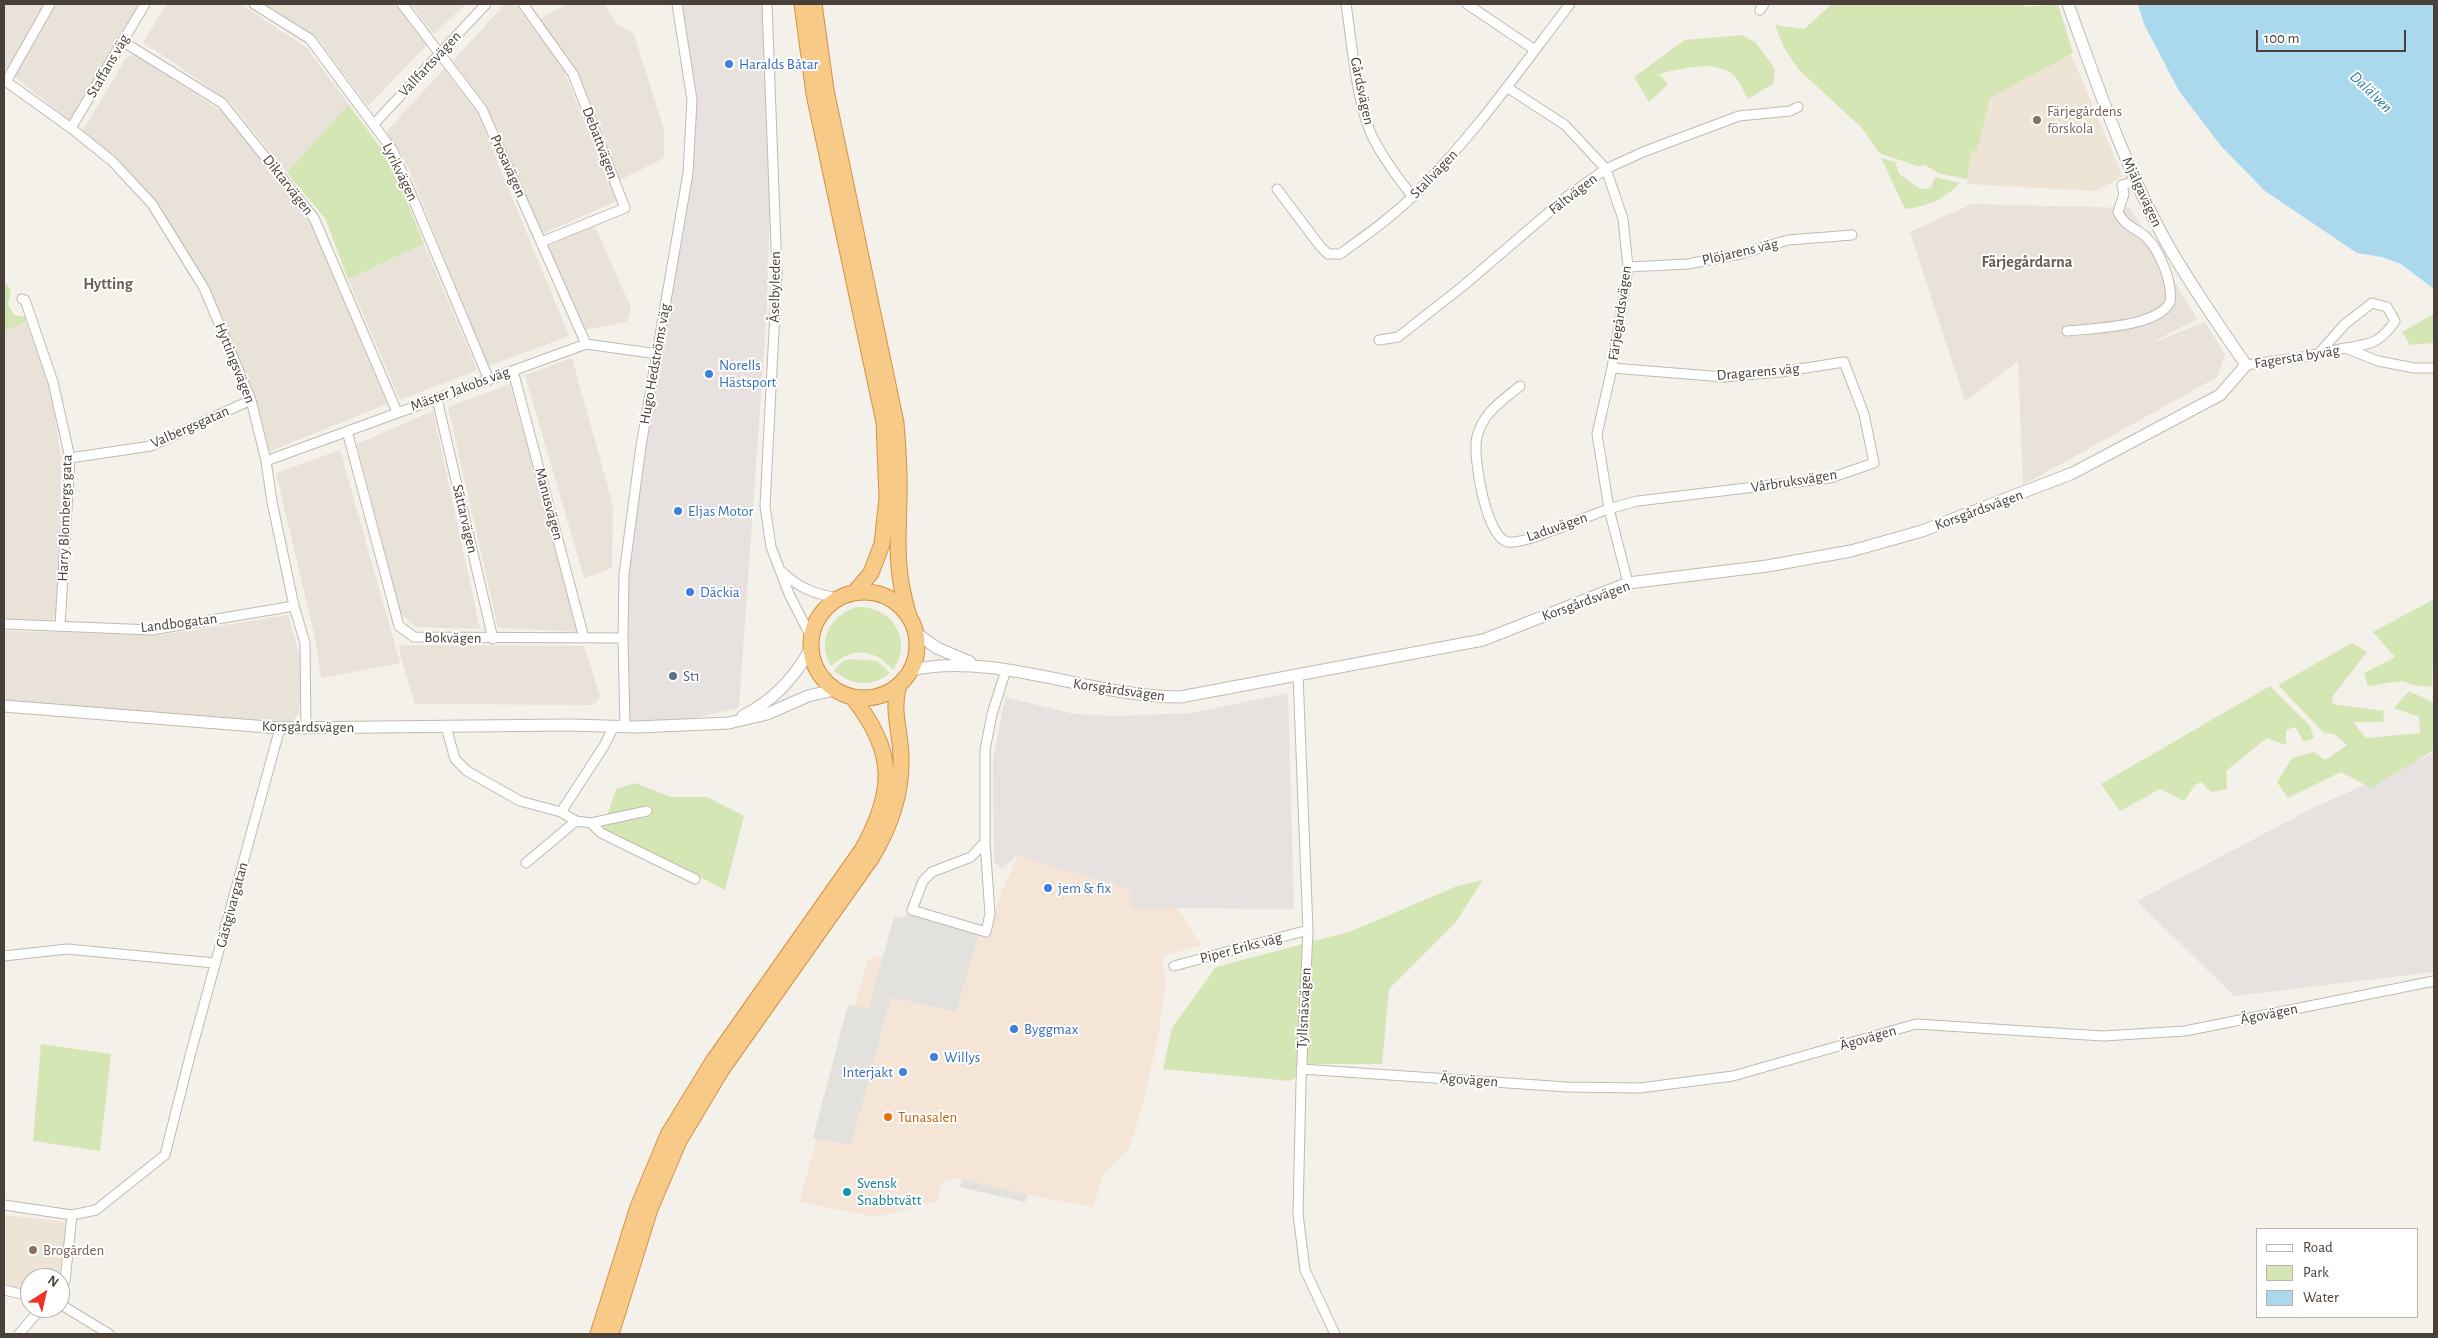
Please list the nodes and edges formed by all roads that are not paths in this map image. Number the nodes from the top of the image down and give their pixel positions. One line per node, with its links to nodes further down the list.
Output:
1 (50, 4): 18 (street)
2 (145, 4): 15 (street, Staffans väg)
3 (254, 4): 21 (street, Lyrikvägen)
4 (402, 4): 17 (street, Prosavägen)
5 (486, 4): 17 (street, Vallfartsvägen)
6 (524, 4): 28 (street, Debattvägen)
7 (677, 4): 36 (street, Hugo Hedströms väg)
8 (767, 4): 51 (street, Åselbyleden)
9 (802, 4): 53 (highway)
10 (814, 4): 56 (highway)
11 (1346, 4): 26 (street, Gårdsvägen)
12 (1467, 4): 16 (street)
13 (1570, 4): 16 (street, Stallvägen)
14 (2068, 4): 24 (street, Mjälgavägen)
15 (122, 41): 22 (street, Staffans väg); 46 (street, Diktarvägen)
16 (1534, 50): 19 (street, Stallvägen)
17 (440, 52): 21 (street, Vallfartsvägen); 28 (street, Prosavägen)
18 (5, 80): 22 (street, Hyttingsvägen)
19 (1508, 88): 23 (street, Färjegårdsvägen); 26 (street, Stallvägen)
20 (1798, 108): 23 (street, Fältvägen)
21 (374, 124): 42 (street, Lyrikvägen)
22 (72, 128): 45 (street, Hyttingsvägen)
23 (1606, 169): 29 (street, Färjegårdsvägen); 32 (street, Fältvägen)
24 (2136, 181): 31 (street); 38 (street, Mjälgavägen)
25 (1277, 189): 26 (street, Stallvägen)
26 (1413, 197)
27 (1852, 235): 29 (street, Plöjarens väg)
28 (541, 242): 33 (street, Prosavägen)
29 (1628, 267): 39 (street, Färjegårdsvägen)
30 (22, 299): 48 (street, Harry Blombergs gata)
31 (2067, 331)
32 (1378, 340)
33 (586, 344): 36 (street, Mäster Jakobs väg); 41 (street, Mäster Jakobs väg)
34 (2345, 348): 35 (street, Fagersta byväg); 35 (street); 40 (street, Fagersta byväg)
35 (2320, 352): 38 (street, Fagersta byväg)
36 (658, 354): 61 (street, Hugo Hedströms väg)
37 (1844, 362): 39 (street, Dragarens väg); 50 (street, Vårbruksvägen)
38 (2246, 365): 52 (street, Korsgårdsvägen)
39 (1612, 368): 50 (street, Färjegårdsvägen)
40 (2434, 368)
41 (513, 370): 42 (street, Mäster Jakobs väg); 60 (street, Manusvägen)
42 (489, 380): 44 (street, Mäster Jakobs väg)
43 (1520, 386): 50 (street, Laduvägen)
44 (437, 399): 46 (street, Mäster Jakobs väg); 62 (street, Sättarvägen)
45 (250, 400): 48 (street, Valbergsgatan); 49 (street, Hyttingsvägen)
46 (397, 412): 47 (street, Mäster Jakobs väg)
47 (347, 431): 49 (street, Mäster Jakobs väg); 62 (street, Bokvägen)
48 (70, 458): 58 (street, Harry Blombergs gata)
49 (266, 460): 55 (street, Hyttingsvägen)
50 (1608, 509): 52 (street, Färjegårdsvägen)
51 (779, 569): 54 (street, Åselbyleden); 63 (street, Åselbyleden)
52 (1628, 583): 67 (street, Korsgårdsvägen)
53 (854, 592): 54 (highway); 56 (highway)
54 (838, 598): 63 (highway)
55 (294, 606): 58 (street, Landbogatan); 76 (street, Hyttingsvägen)
56 (909, 616): 59 (highway)
57 (4, 624): 58 (street, Landbogatan)
58 (60, 626)
59 (916, 633): 64 (street, Korsgårdsvägen); 65 (highway)
60 (584, 638): 61 (street, Bokvägen); 62 (street, Bokvägen)
61 (623, 638): 73 (street, Hugo Hedströms väg)
62 (493, 639)
63 (810, 643): 69 (highway); 72 (street, Korsgårdsvägen)
64 (979, 666): 65 (street, Korsgårdsvägen); 66 (street, Korsgårdsvägen)
65 (911, 670): 68 (highway)
66 (1006, 670): 67 (street, Korsgårdsvägen); 81 (street)
67 (1298, 675): 84 (street, Tyllsnäsvägen)
68 (899, 685): 70 (highway); 100 (highway)
69 (834, 690): 70 (highway); 72 (street, Korsgårdsvägen)
70 (853, 698): 99 (highway)
71 (4, 706): 75 (street, Korsgårdsvägen)
72 (729, 722): 73 (street, Korsgårdsvägen)
73 (620, 726): 74 (street, Korsgårdsvägen); 78 (street)
74 (446, 727): 76 (street, Korsgårdsvägen); 78 (street)
75 (280, 728): 76 (street, Korsgårdsvägen); 86 (street, Gästgivargatan)
76 (306, 728)
77 (647, 811): 80 (street)
78 (561, 812): 79 (street)
79 (576, 820): 80 (street); 82 (street)
80 (591, 823): 83 (street)
81 (985, 842): 81 (street)
82 (526, 863)
83 (695, 879)
84 (1308, 930): 87 (street, Piper Eriks väg); 89 (street, Tyllsnäsvägen)
85 (4, 956): 86 (street, Gästgivargatan)
86 (215, 963): 91 (street)
87 (1174, 966)
88 (2434, 981): 89 (street, Ägovägen)
89 (1301, 1069): 101 (street, Tyllsnäsvägen)
90 (4, 1205): 91 (street)
91 (72, 1215): 92 (street)
92 (66, 1268)
93 (4, 1290): 94 (street)
94 (20, 1294)
95 (70, 1310): 98 (street)
96 (33, 1318): 97 (street)
97 (19, 1334)
98 (109, 1334)
99 (598, 1334)
100 (611, 1334)
101 (1336, 1334)

